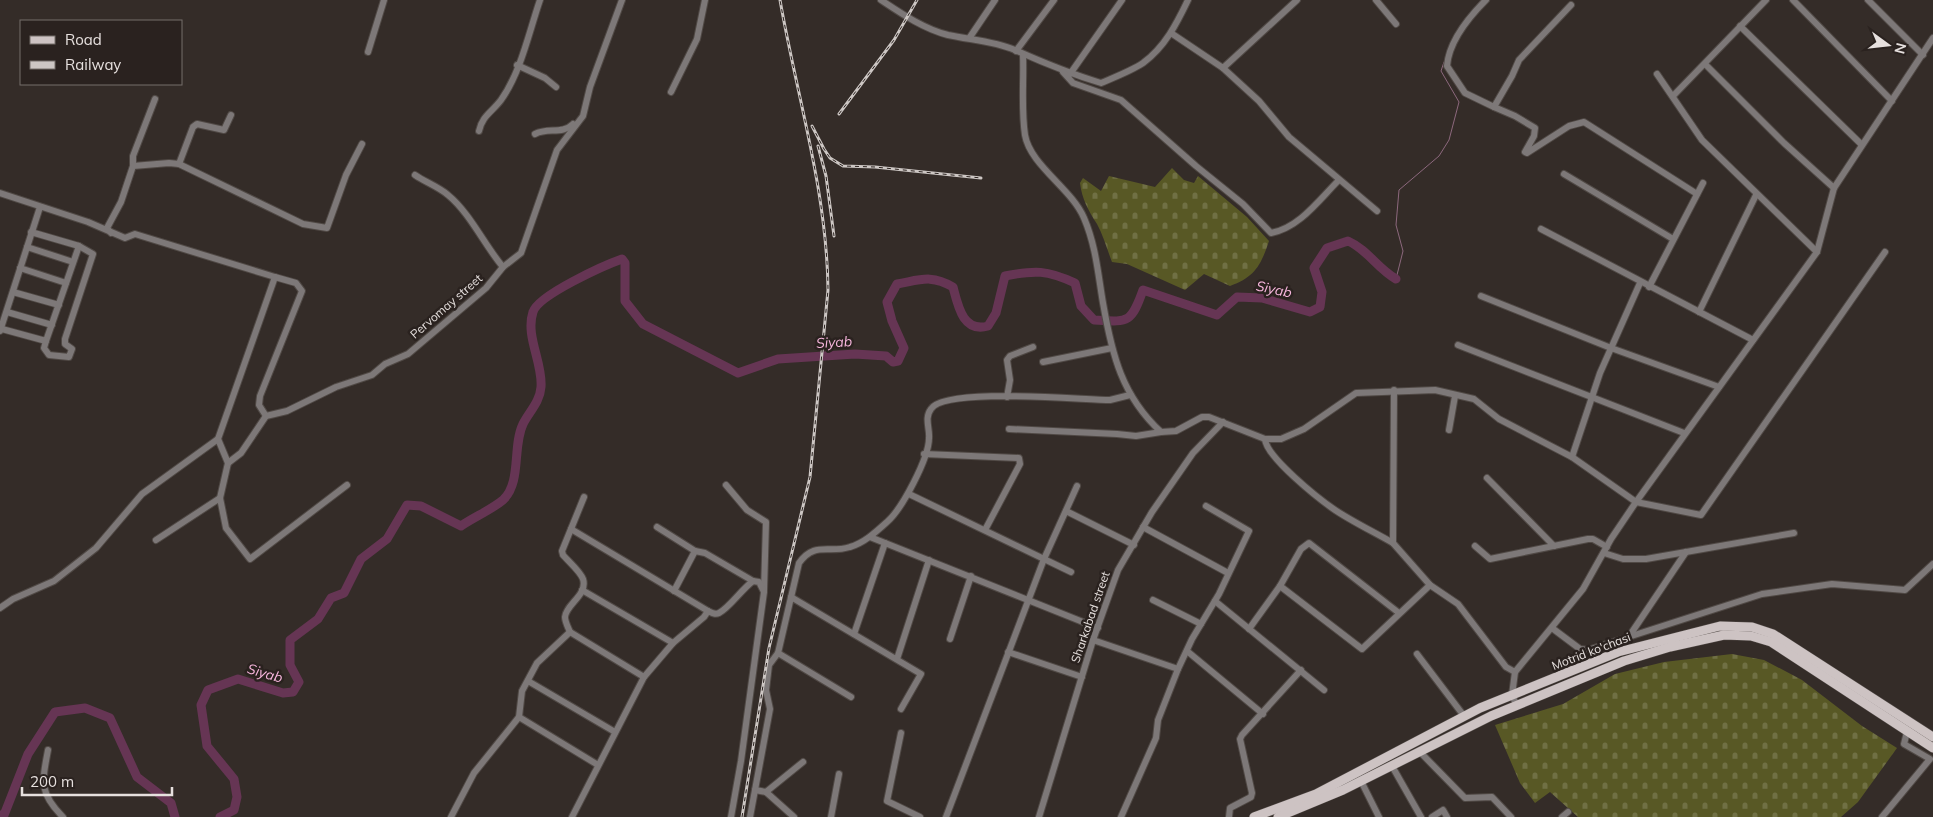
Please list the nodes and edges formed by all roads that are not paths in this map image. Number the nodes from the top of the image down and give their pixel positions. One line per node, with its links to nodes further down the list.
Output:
1 (384, 0): 23 (street)
2 (540, 0): 27 (street)
3 (622, 0): 33 (street, Pervomay street)
4 (705, 0): 34 (street)
5 (881, 0): 20 (street)
6 (996, 0): 20 (street)
7 (1054, 0): 22 (street)
8 (1122, 0): 30 (street)
9 (1188, 0): 19 (street)
10 (1297, 0): 28 (street)
11 (1376, 0): 17 (street)
12 (1486, 0): 38 (street)
13 (1766, 0): 18 (street)
14 (1793, 0): 37 (street)
15 (1868, 0): 25 (street)
16 (1571, 5): 38 (street)
17 (1396, 24)
18 (1740, 26): 26 (street); 43 (street)
19 (1171, 33): 28 (street); 30 (street)
20 (970, 38): 22 (street)
21 (1933, 38): 25 (street)
22 (1016, 50): 24 (street)
23 (368, 52)
24 (1023, 55): 29 (street); 80 (street)
25 (1923, 55): 37 (street)
26 (1705, 64): 35 (street); 50 (street)
27 (517, 65): 32 (street); 40 (street)
28 (1223, 68): 48 (street)
29 (1062, 71): 30 (street); 48 (street)
30 (1070, 74)
31 (1657, 74): 35 (street)
32 (556, 87)
33 (590, 87): 41 (street); 65 (street, Pervomay street)
34 (671, 92)
35 (1674, 96): 53 (street)
36 (155, 99): 45 (street)
37 (1892, 101): 43 (street)
38 (1494, 107): 52 (street)
39 (231, 115): 44 (street)
40 (479, 131)
41 (535, 134)
42 (362, 144): 44 (street)
43 (1862, 145): 50 (street)
44 (179, 164): 45 (street)
45 (133, 166): 58 (street)
46 (1564, 174): 59 (street)
47 (415, 175): 65 (street)
48 (1338, 181): 55 (street)
49 (1703, 183): 52 (street)
50 (1834, 188): 62 (street)
51 (0, 193): 54 (street)
52 (1697, 194): 59 (street)
53 (1756, 195): 62 (street); 75 (street)
54 (40, 206): 57 (street); 58 (street)
55 (1377, 211)
56 (1541, 229): 69 (street)
57 (31, 232): 60 (street); 61 (street)
58 (111, 232): 67 (street)
59 (1673, 239): 70 (street)
60 (79, 246): 64 (street); 79 (street)
61 (27, 247): 64 (street); 66 (street)
62 (1817, 252): 78 (street)
63 (1884, 252): 109 (street)
64 (73, 262): 68 (street)
65 (503, 267): 91 (street, Pervomay street)
66 (20, 268): 68 (street); 71 (street)
67 (275, 277): 91 (street); 97 (street)
68 (66, 283): 73 (street)
69 (1640, 283): 70 (street); 83 (street)
70 (1649, 287): 75 (street)
71 (13, 292): 73 (street); 74 (street)
72 (1482, 296): 83 (street)
73 (59, 305): 76 (street)
74 (7, 312): 76 (street); 77 (street)
75 (1699, 312): 78 (street)
76 (52, 325): 79 (street)
77 (1, 330): 79 (street)
78 (1753, 340): 85 (street)
79 (46, 341)
80 (1111, 345): 84 (street); 87 (street)
81 (1458, 345): 90 (street)
82 (1033, 347): 89 (street)
83 (1611, 348): 85 (street); 90 (street)
84 (1044, 362)
85 (1719, 387): 96 (street)
86 (1394, 390): 88 (street); 98 (street); 120 (street)
87 (1130, 395): 89 (street); 95 (street)
88 (1455, 396): 94 (street); 100 (street)
89 (1007, 397): 99 (street)
90 (1592, 397): 96 (street); 100 (street)
91 (266, 416): 101 (street)
92 (1223, 422): 95 (street); 98 (street); 113 (street, Sharkabad street)
93 (1009, 429): 95 (street)
94 (1448, 430)
95 (1161, 432)
96 (1684, 433): 109 (street)
97 (218, 439): 101 (street); 143 (street)
98 (1265, 439): 120 (street)
99 (924, 454): 106 (street); 115 (street)
100 (1572, 457): 109 (street)
101 (228, 463): 108 (street)
102 (1487, 478): 123 (street)
103 (347, 485): 108 (street)
104 (726, 485): 138 (street)
105 (1078, 486): 111 (street)
106 (909, 494): 115 (street); 117 (street)
107 (584, 497): 114 (street)
108 (220, 498): 118 (street)
109 (1636, 502): 124 (street)
110 (1206, 506): 131 (street)
111 (1066, 511): 121 (street); 127 (street)
112 (657, 526): 125 (street)
113 (1143, 527): 121 (street, Sharkabad street); 131 (street)
114 (571, 529): 136 (street); 137 (street)
115 (985, 530): 127 (street)
116 (1794, 534): 126 (street)
117 (870, 537): 119 (street); 139 (street)
118 (156, 540)
119 (885, 543): 128 (street); 151 (street)
120 (1393, 543): 134 (street)
121 (1134, 545): 147 (street, Sharkabad street)
122 (1476, 546): 123 (street)
123 (1554, 546): 124 (street)
124 (1606, 550): 126 (street); 148 (street)
125 (695, 551): 133 (street); 137 (street)
126 (1686, 552): 152 (street)
127 (1044, 559): 130 (street); 141 (street)
128 (929, 560): 132 (street); 160 (street)
129 (1933, 564): 152 (street)
130 (1071, 572)
131 (1228, 573): 142 (street)
132 (971, 576): 141 (street); 153 (street)
133 (753, 581): 138 (street); 144 (street)
134 (1430, 585): 145 (street); 163 (street)
135 (1280, 586): 145 (street); 145 (street); 149 (street)
136 (582, 590): 150 (street); 155 (street)
137 (674, 591): 144 (street)
138 (764, 592): 193 (street)
139 (791, 597): 151 (street); 157 (street)
140 (1153, 600): 146 (street)
141 (1028, 601): 147 (street); 158 (street)
142 (1214, 601): 146 (street); 149 (street)
143 (0, 608)
144 (708, 611): 155 (street)
145 (1399, 613)
146 (1201, 624): 156 (street)
147 (1098, 628): 154 (street, Sharkabad street)
148 (1552, 628): 152 (street); 163 (street)
149 (1249, 629): 162 (street)
150 (570, 632): 165 (street); 166 (street)
151 (854, 634): 160 (street)
152 (1630, 635)
153 (950, 638)
154 (1093, 640): 161 (street); 164 (street, Sharkabad street)
155 (673, 642): 165 (street)
156 (1187, 651): 161 (street); 172 (street)
157 (778, 652): 169 (street); 187 (street)
158 (1008, 652): 164 (street); 198 (street)
159 (1417, 654): 173 (street)
160 (897, 659): 171 (street)
161 (1178, 669): 200 (street)
162 (1301, 670): 167 (street); 172 (street)
163 (1515, 672): 168 (street)
164 (1082, 677): 199 (street, Sharkabad street)
165 (644, 678): 175 (street)
166 (528, 680): 174 (street); 175 (street)
167 (1324, 690)
168 (1512, 695): 170 (street); 173 (main road, Motrid ko'chasi); 178 (main road, Motrid ko'chasi)
169 (851, 697)
170 (1516, 704): 176 (main road, Motrid ko'chasi); 181 (main road, Motrid ko'chasi)
171 (901, 709)
172 (1263, 714): 201 (street)
173 (1464, 716): 202 (main road, Motrid ko'chasi)
174 (520, 717): 183 (street); 191 (street)
175 (615, 732): 183 (street)
176 (1907, 732): 179 (main road, Motrid ko'chasi); 210 (street)
177 (900, 733): 197 (street)
178 (1933, 738)
179 (1933, 748)
180 (48, 750): 190 (street)
181 (1419, 751): 184 (main road, Motrid ko'chasi); 208 (street)
182 (804, 762): 188 (street)
183 (598, 765): 192 (street)
184 (1392, 766): 186 (main road, Motrid ko'chasi); 205 (street)
185 (839, 774): 196 (street)
186 (1361, 781): 203 (main road, Motrid ko'chasi); 204 (street)
187 (755, 790): 188 (street); 194 (street)
188 (766, 792): 195 (street)
189 (1568, 812): 209 (street)
190 (63, 817)
191 (451, 817)
192 (572, 817)
193 (731, 817)
194 (750, 817)
195 (794, 817)
196 (831, 817)
197 (920, 817)
198 (946, 817)
199 (1039, 817)
200 (1121, 817)
201 (1230, 817)
202 (1254, 817)
203 (1278, 817)
204 (1379, 817)
205 (1421, 817)
206 (1432, 817): 207 (street)
207 (1447, 817)
208 (1511, 817)
209 (1562, 817)
210 (1882, 817)

